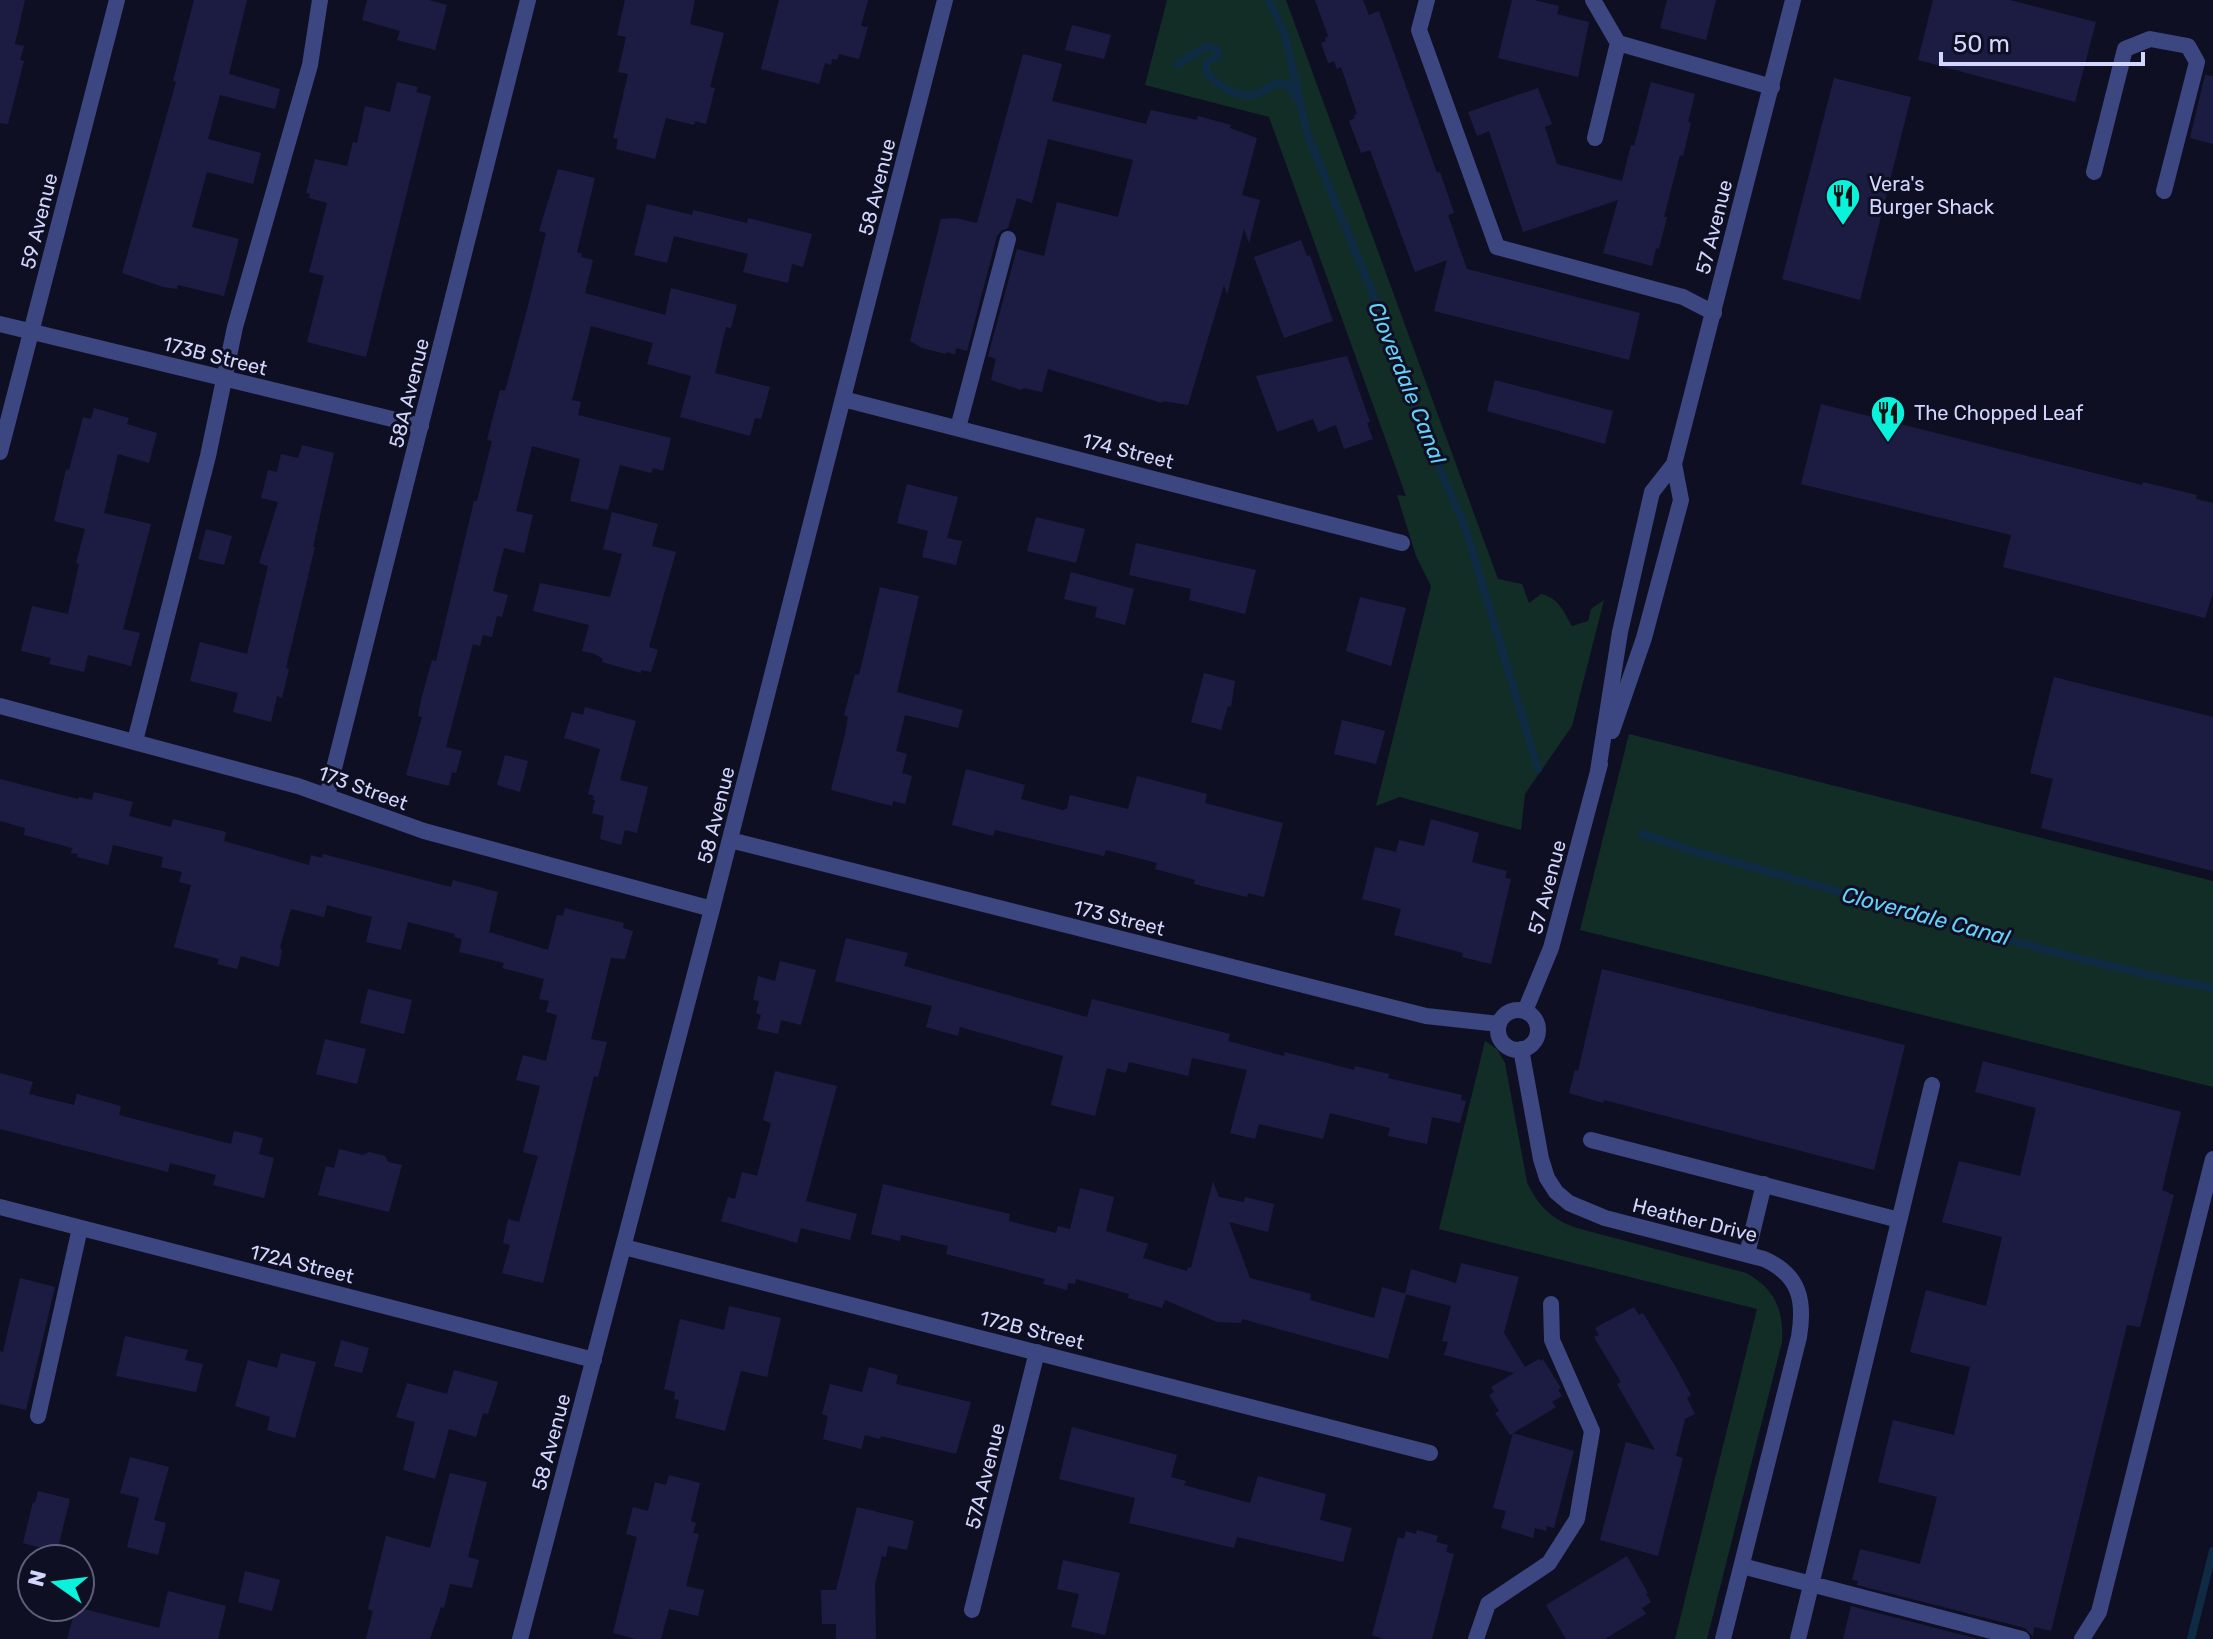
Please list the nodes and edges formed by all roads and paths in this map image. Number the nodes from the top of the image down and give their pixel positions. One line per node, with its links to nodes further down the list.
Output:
1 (117, 0): 16 (street, 59 Avenue)
2 (320, 0): 17 (street)
3 (528, 0): 19 (street, 58A Avenue)
4 (945, 0): 18 (street, 58 Avenue)
5 (1427, 0): 14 (street)
6 (1593, 0): 8 (street)
7 (1793, 0): 9 (street, 57 Avenue)
8 (1618, 43): 9 (street); 10 (street)
9 (1772, 87): 14 (street, 57 Avenue)
10 (1595, 138)
11 (2094, 172): 12 (street)
12 (2164, 191)
13 (1008, 239): 20 (street)
14 (1714, 313): 22 (street, 57 Avenue)
15 (0, 324): 16 (street, 173B Street)
16 (31, 332): 17 (street, 173B Street); 21 (street, 59 Avenue)
17 (223, 379): 19 (street, 173B Street); 25 (street)
18 (843, 399): 20 (street, 174 Street); 28 (street, 58 Avenue)
19 (421, 426): 27 (street, 58A Avenue)
20 (958, 428): 23 (street, 174 Street)
21 (0, 452)
22 (1674, 464): 26 (street, 57 Avenue); 26 (street, 57 Avenue)
23 (1402, 543)
24 (0, 706): 25 (street, 173 Street)
25 (135, 741): 27 (street, 173 Street)
26 (1598, 771): 30 (street, 57 Avenue)
27 (327, 796): 29 (street, 173 Street)
28 (730, 840): 29 (street, 58 Avenue); 31 (street, 173 Street)
29 (712, 909): 40 (street, 58 Avenue)
30 (1525, 1011): 31 (street); 32 (street)
31 (1499, 1024): 32 (street)
32 (1521, 1049): 41 (street, Heather Drive)
33 (1932, 1085): 38 (street)
34 (1591, 1140): 36 (street)
35 (2213, 1159): 55 (street)
36 (1764, 1184): 38 (street); 41 (street)
37 (0, 1207): 39 (street, 172A Street)
38 (1899, 1220): 48 (street)
39 (80, 1228): 44 (street, 172A Street); 45 (street)
40 (624, 1247): 43 (street, 172B Street); 44 (street, 58 Avenue)
41 (1747, 1254): 47 (street, Heather Drive)
42 (1551, 1304): 51 (street)
43 (1037, 1352): 46 (street, 172B Street); 49 (street, 57A Avenue)
44 (594, 1360): 50 (street, 58 Avenue)
45 (38, 1416)
46 (1430, 1453)
47 (1742, 1566): 48 (street); 52 (street, Heather Drive)
48 (1811, 1584): 53 (street); 54 (street)
49 (972, 1610)
50 (520, 1639)
51 (1476, 1639)
52 (1723, 1639)
53 (1798, 1639)
54 (2022, 1639)
55 (2082, 1639)

